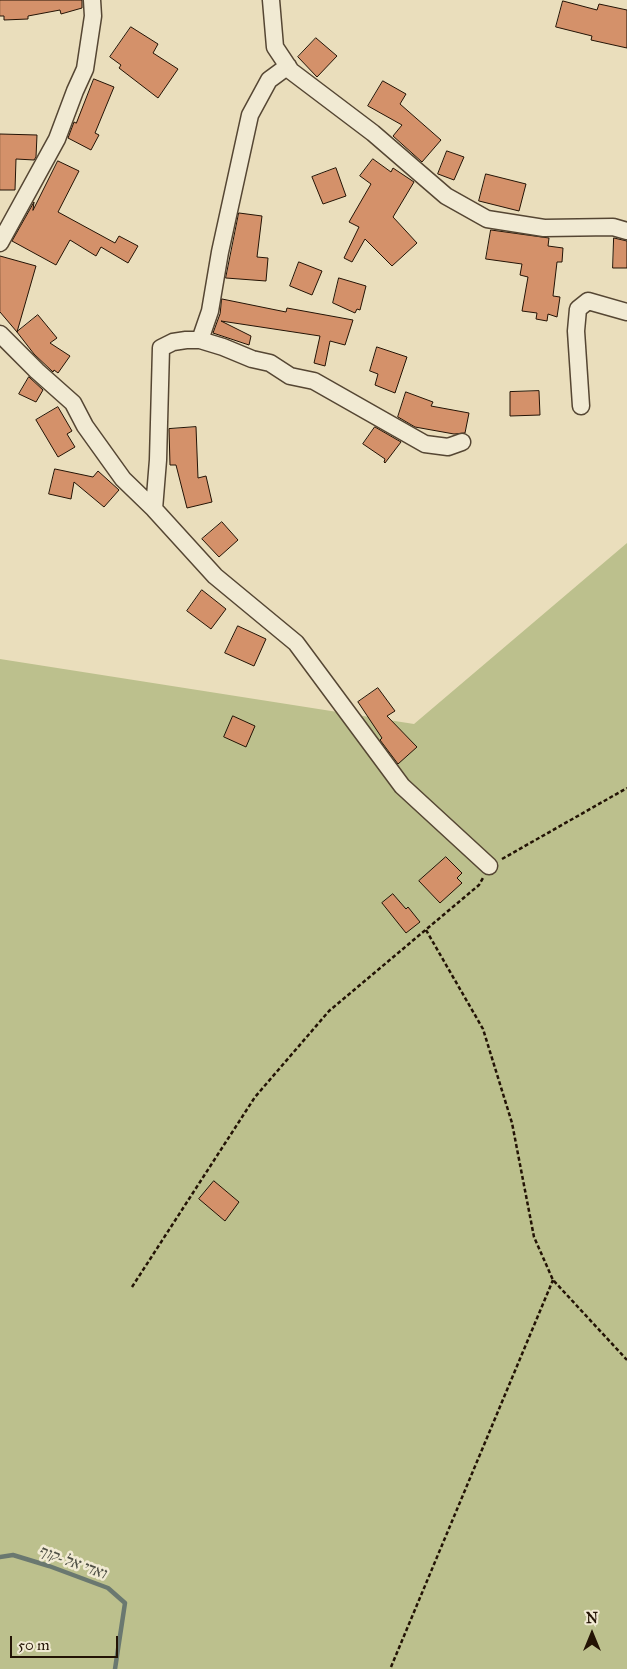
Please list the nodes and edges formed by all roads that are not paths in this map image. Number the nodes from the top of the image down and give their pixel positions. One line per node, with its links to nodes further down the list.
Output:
1 (92, 0): 5 (street)
2 (271, 0): 3 (street)
3 (288, 66): 4 (street); 8 (street)
4 (627, 231)
5 (0, 243)
6 (627, 312): 9 (street)
7 (0, 334): 11 (street)
8 (200, 340): 10 (street); 11 (street)
9 (581, 406)
10 (462, 442)
11 (154, 509): 12 (street)
12 (489, 866)

